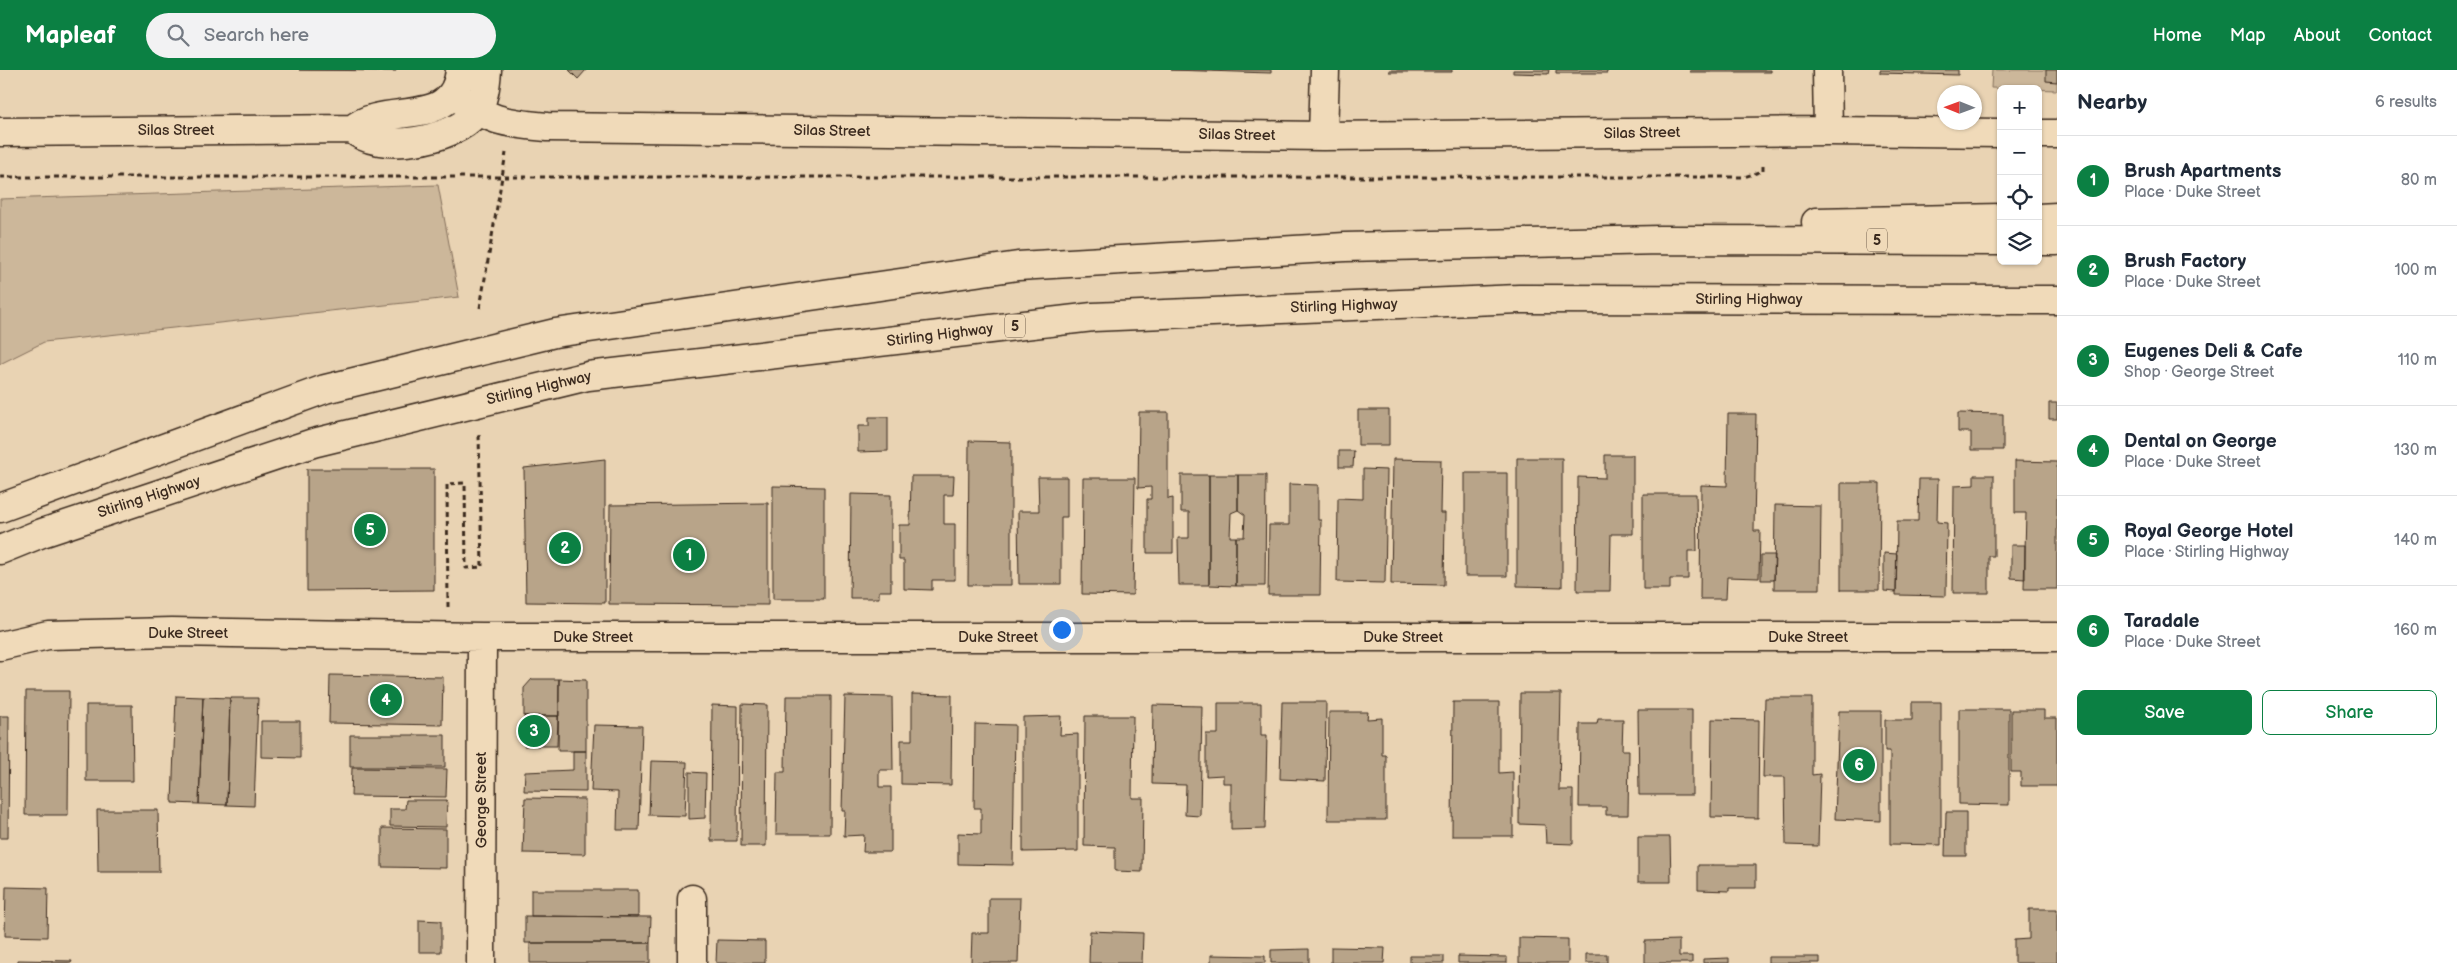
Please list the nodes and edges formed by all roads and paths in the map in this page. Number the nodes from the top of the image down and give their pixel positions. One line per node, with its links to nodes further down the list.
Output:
1 (487, 70): 5 (main road)
2 (1325, 70): 14 (main road)
3 (1827, 70): 8 (main road)
4 (457, 82): 5 (main road, Silas Street); 7 (main road, Silas Street)
5 (476, 112): 6 (main road, Silas Street); 7 (main road)
6 (511, 124): 14 (main road, Silas Street); 15 (path)
7 (352, 129): 9 (main road, Silas Street)
8 (1828, 131): 10 (main road, Silas Street); 11 (main road, Silas Street)
9 (0, 132)
10 (1763, 132): 14 (main road, Silas Street); 15 (path)
11 (1997, 133)
12 (2042, 134): 13 (main road)
13 (2057, 134)
14 (1323, 136)
15 (502, 176): 16 (path); 25 (path)
16 (0, 177)
17 (2057, 217): 19 (main road)
18 (1997, 218): 20 (main road)
19 (2042, 218)
20 (1660, 240): 21 (main road, 5); 27 (main road, 5)
21 (1997, 241)
22 (2042, 241): 23 (main road)
23 (2057, 241)
24 (2057, 300): 28 (main road, Stirling Highway / 5)
25 (480, 308)
26 (479, 435): 30 (path)
27 (0, 508)
28 (0, 550)
29 (2057, 636): 31 (main road, Duke Street)
30 (444, 637): 31 (main road, Duke Street); 32 (main road, Duke Street)
31 (482, 637): 34 (main road, George Street)
32 (0, 646)
33 (692, 899): 35 (main road)
34 (482, 963)
35 (692, 963)

